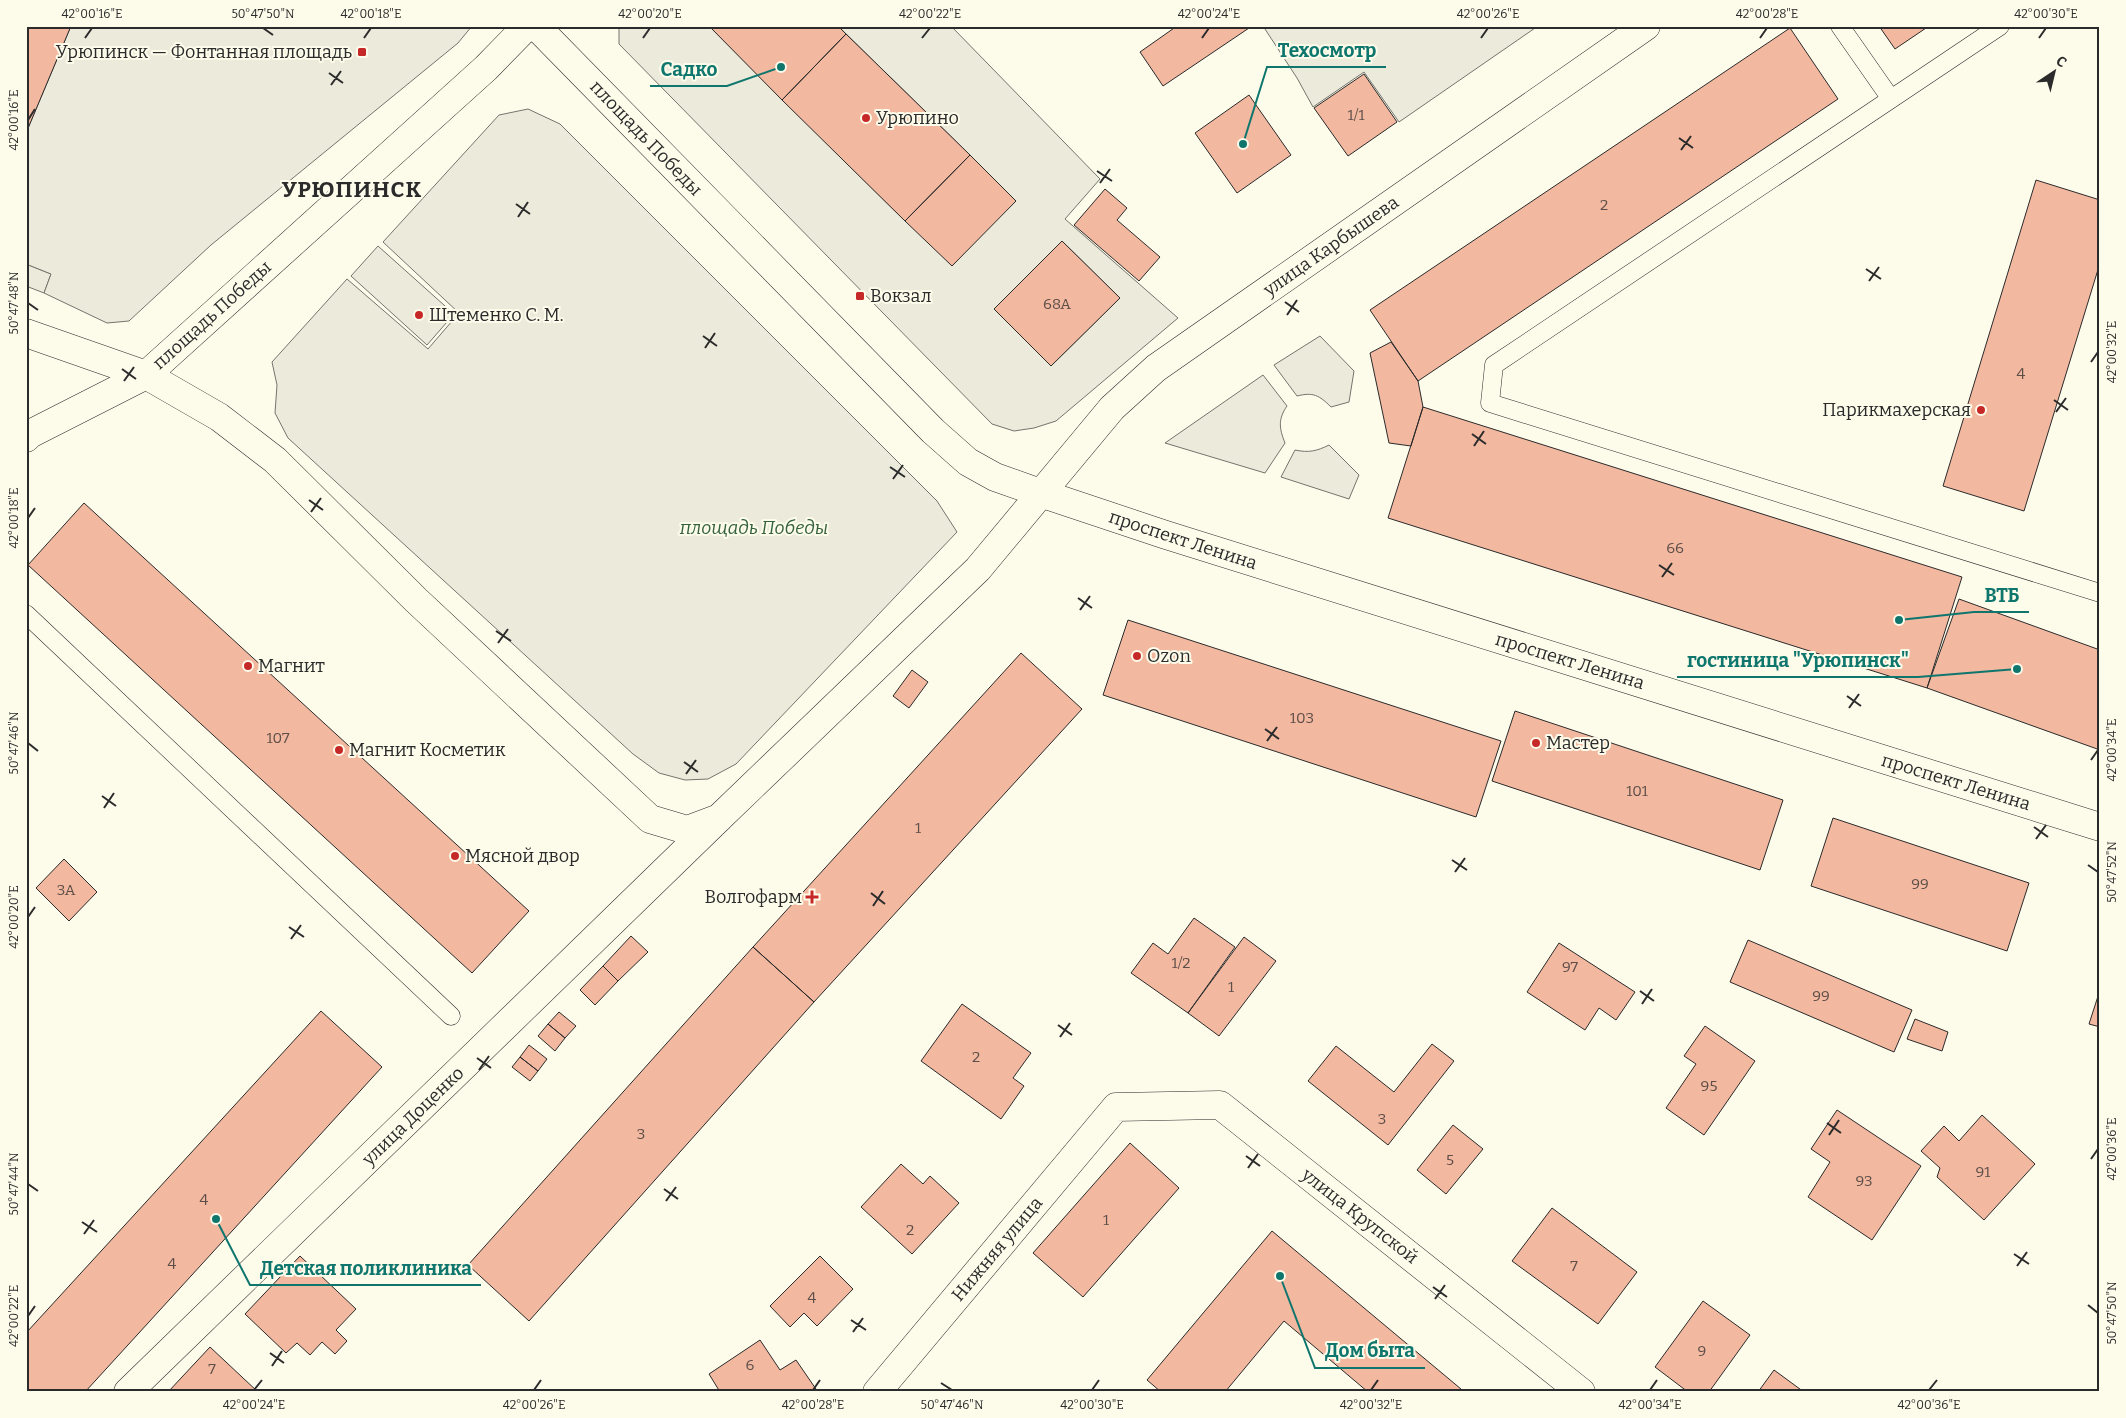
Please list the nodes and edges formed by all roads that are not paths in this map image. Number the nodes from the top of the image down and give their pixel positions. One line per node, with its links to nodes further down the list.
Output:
1 (527, 26): 8 (main road, площадь Победы)
2 (536, 26): 10 (main road, площадь Победы)
3 (1646, 26): 10 (main road, улица Карбышева)
4 (1840, 26): 6 (lane)
5 (2000, 26): 6 (lane)
6 (1891, 99): 11 (lane)
7 (26, 333): 8 (main road)
8 (146, 375): 9 (main road); 13 (main road, площадь Победы)
9 (26, 438)
10 (1040, 493): 13 (main road, площадь Победы); 14 (main road, проспект Ленина)
11 (2100, 593)
12 (26, 614): 15 (lane)
13 (719, 818): 17 (main road, улица Доценко)
14 (2100, 827)
15 (451, 1016)
16 (1116, 1107): 18 (main road, Нижняя улица); 19 (main road, улица Крупской)
17 (128, 1392)
18 (877, 1392)
19 (1581, 1392)

